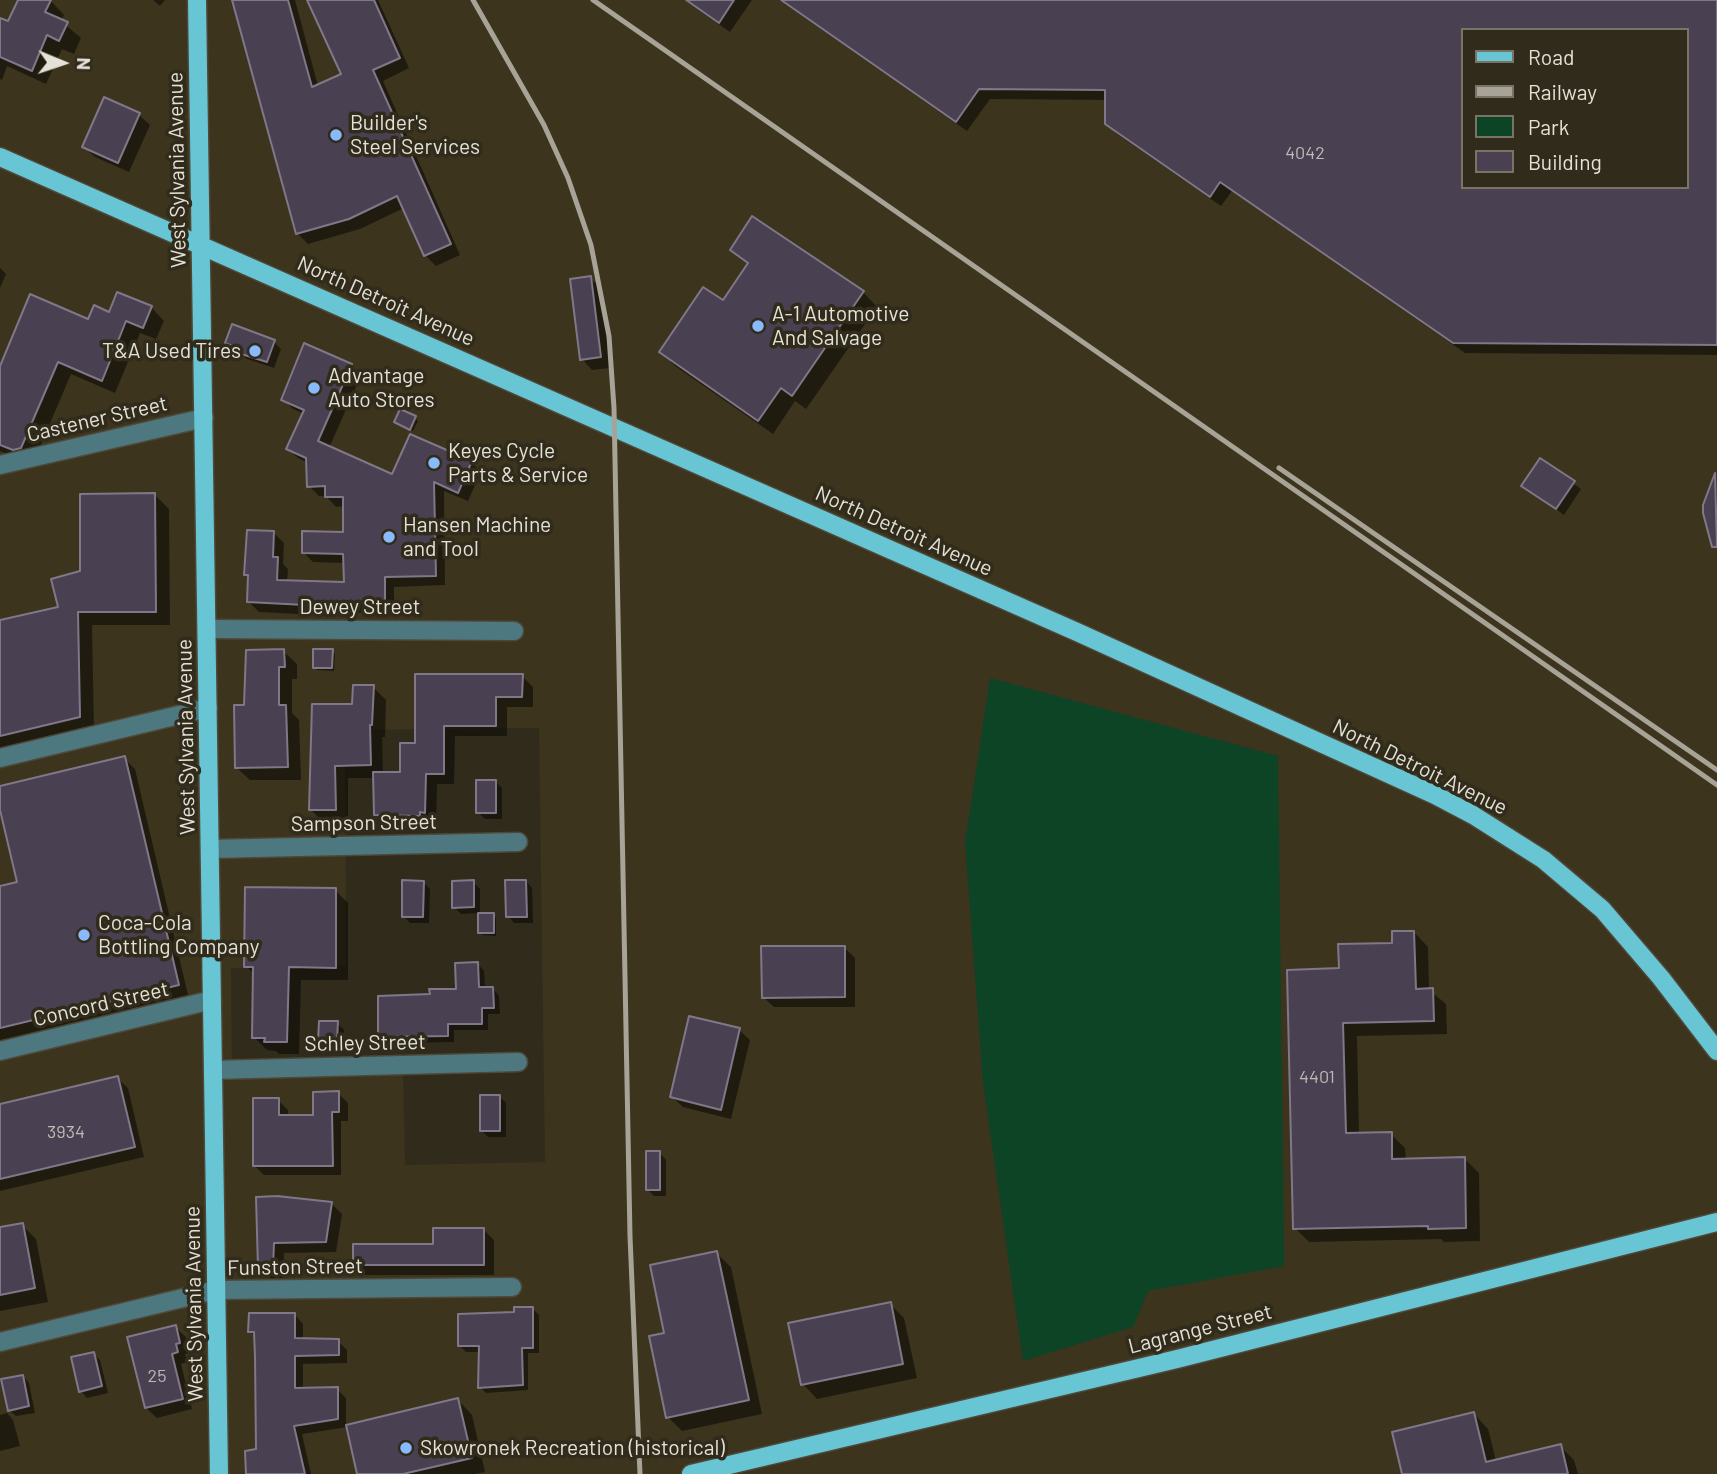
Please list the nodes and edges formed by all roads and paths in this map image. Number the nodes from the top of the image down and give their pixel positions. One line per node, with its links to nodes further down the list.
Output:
1 (197, 0): 3 (main road, West Sylvania Avenue)
2 (0, 157): 3 (main road, North Detroit Avenue)
3 (201, 244): 4 (main road, West Sylvania Avenue); 14 (main road, North Detroit Avenue)
4 (204, 418): 5 (street, Castener Street); 6 (main road, West Sylvania Avenue)
5 (0, 465)
6 (207, 628): 7 (street, Dewey Street); 8 (main road, West Sylvania Avenue)
7 (514, 631)
8 (208, 708): 9 (street); 11 (main road, West Sylvania Avenue)
9 (0, 758)
10 (518, 842): 11 (street, Sampson Street)
11 (210, 849): 12 (main road, West Sylvania Avenue)
12 (212, 1000): 13 (street, Concord Street); 16 (main road, West Sylvania Avenue)
13 (0, 1051)
14 (1717, 1051)
15 (518, 1062): 16 (street, Schley Street)
16 (213, 1070): 19 (main road, West Sylvania Avenue)
17 (1717, 1222): 22 (main road, Lagrange Street)
18 (512, 1287): 19 (street, Funston Street)
19 (216, 1290): 20 (street, Funston Street); 21 (main road, West Sylvania Avenue)
20 (0, 1342)
21 (219, 1474)
22 (691, 1474)

